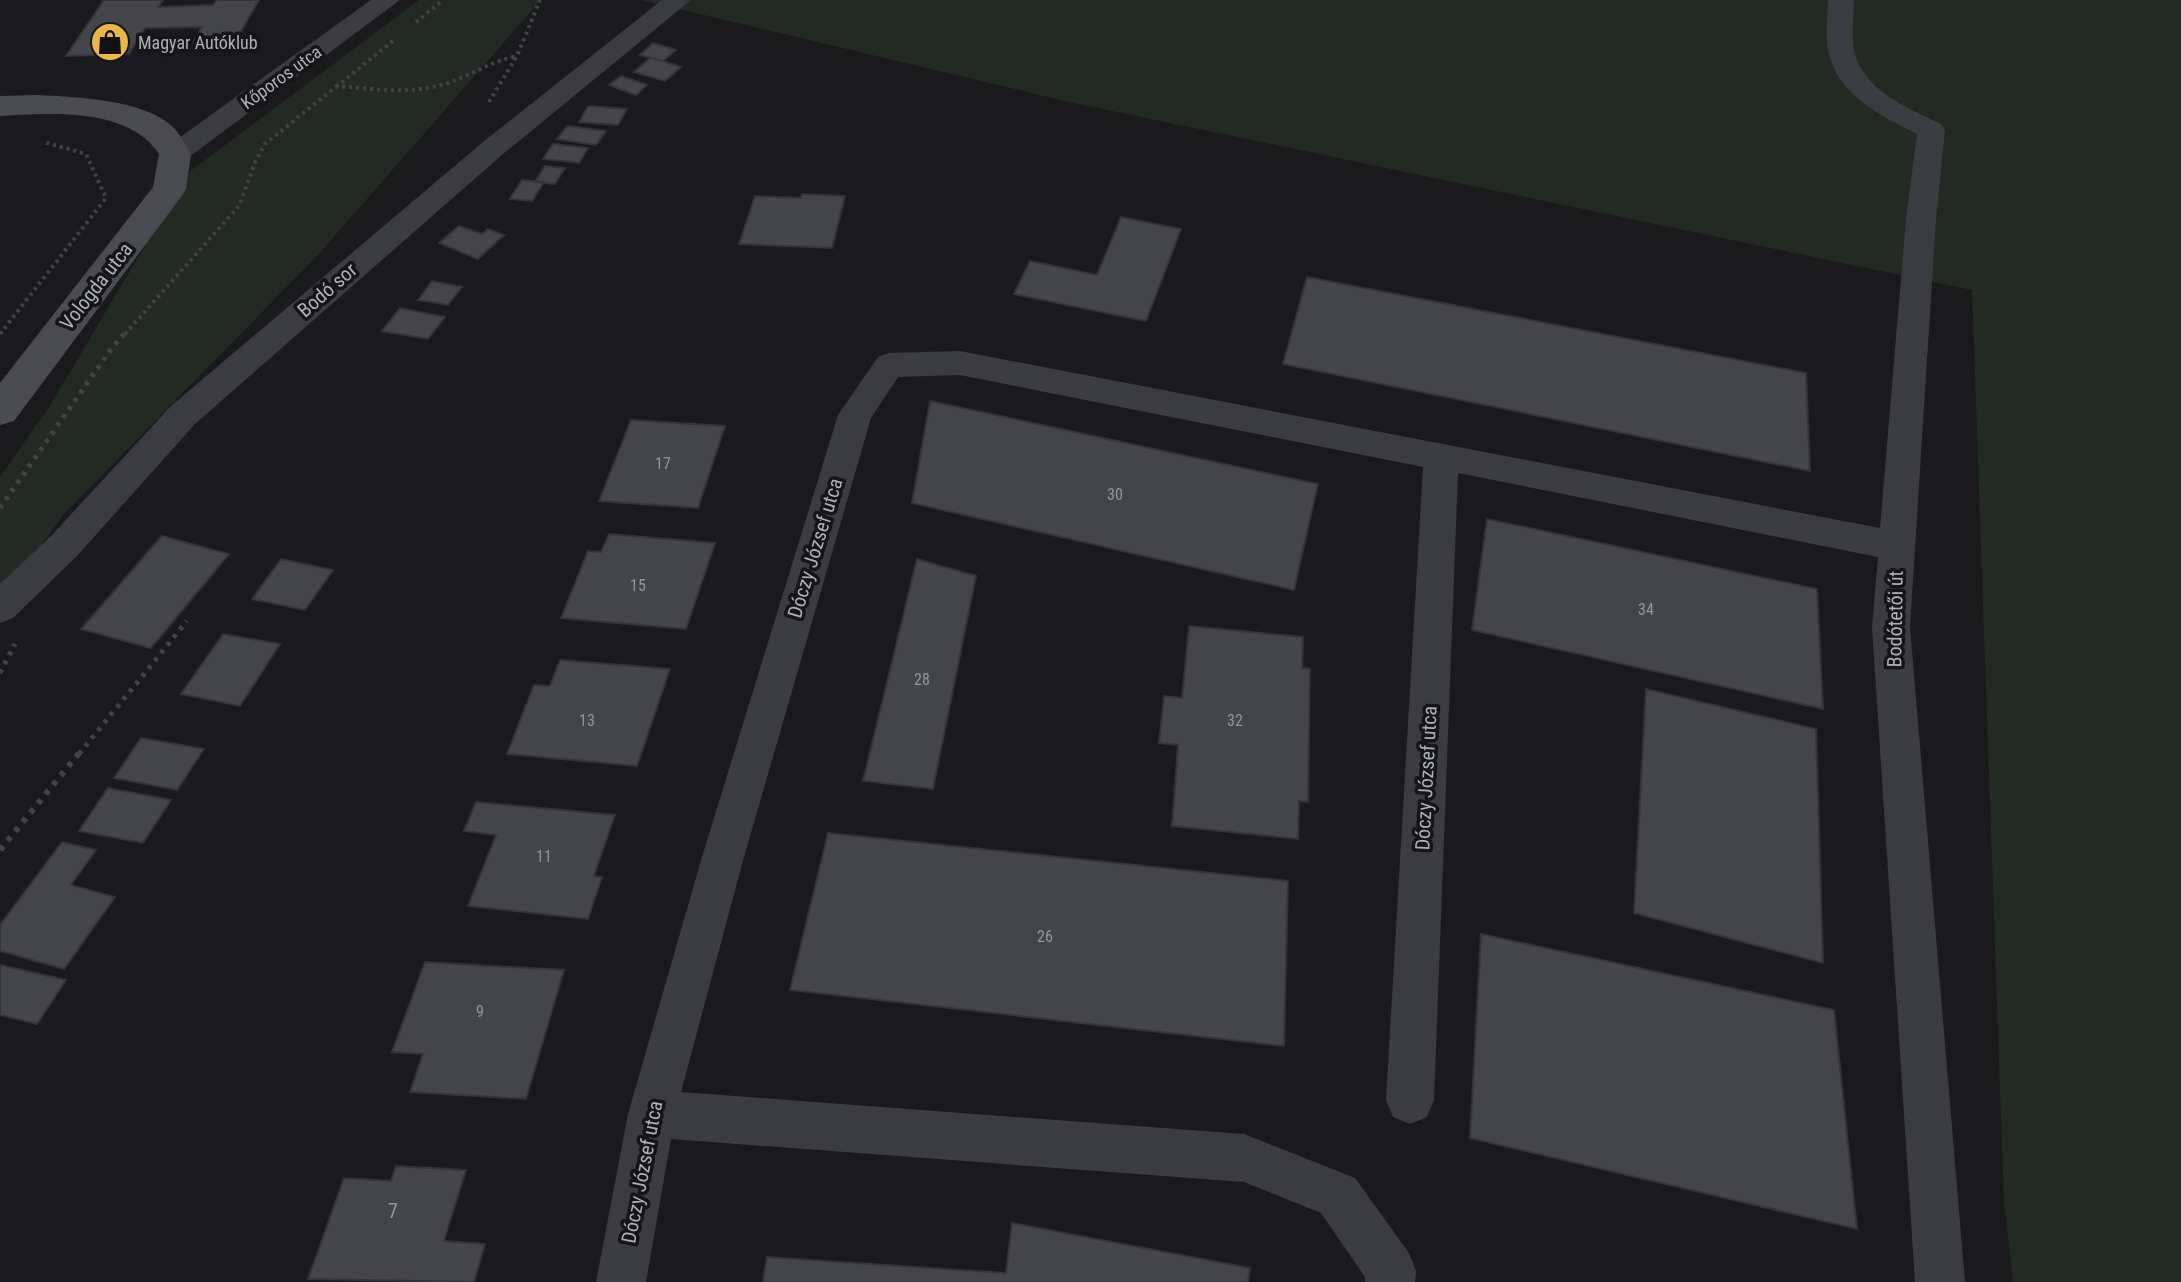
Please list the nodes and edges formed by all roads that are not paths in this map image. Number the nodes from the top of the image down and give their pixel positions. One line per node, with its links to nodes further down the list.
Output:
1 (387, 0): 5 (street, Kőporos utca)
2 (678, 0): 9 (street, Bodó sor)
3 (1841, 0): 8 (street, Bodótetői út)
4 (0, 106): 5 (street)
5 (175, 154): 6 (street, Vologda utca)
6 (0, 411)
7 (1441, 457): 8 (street, Dóczy József utca); 10 (street, Dóczy József utca); 11 (street, Dóczy József utca)
8 (1897, 546): 14 (street, Bodótetői út)
9 (0, 607)
10 (1410, 1100)
11 (652, 1114): 12 (street, Dóczy József utca); 13 (street)
12 (621, 1282)
13 (1390, 1282)
14 (1940, 1282)

